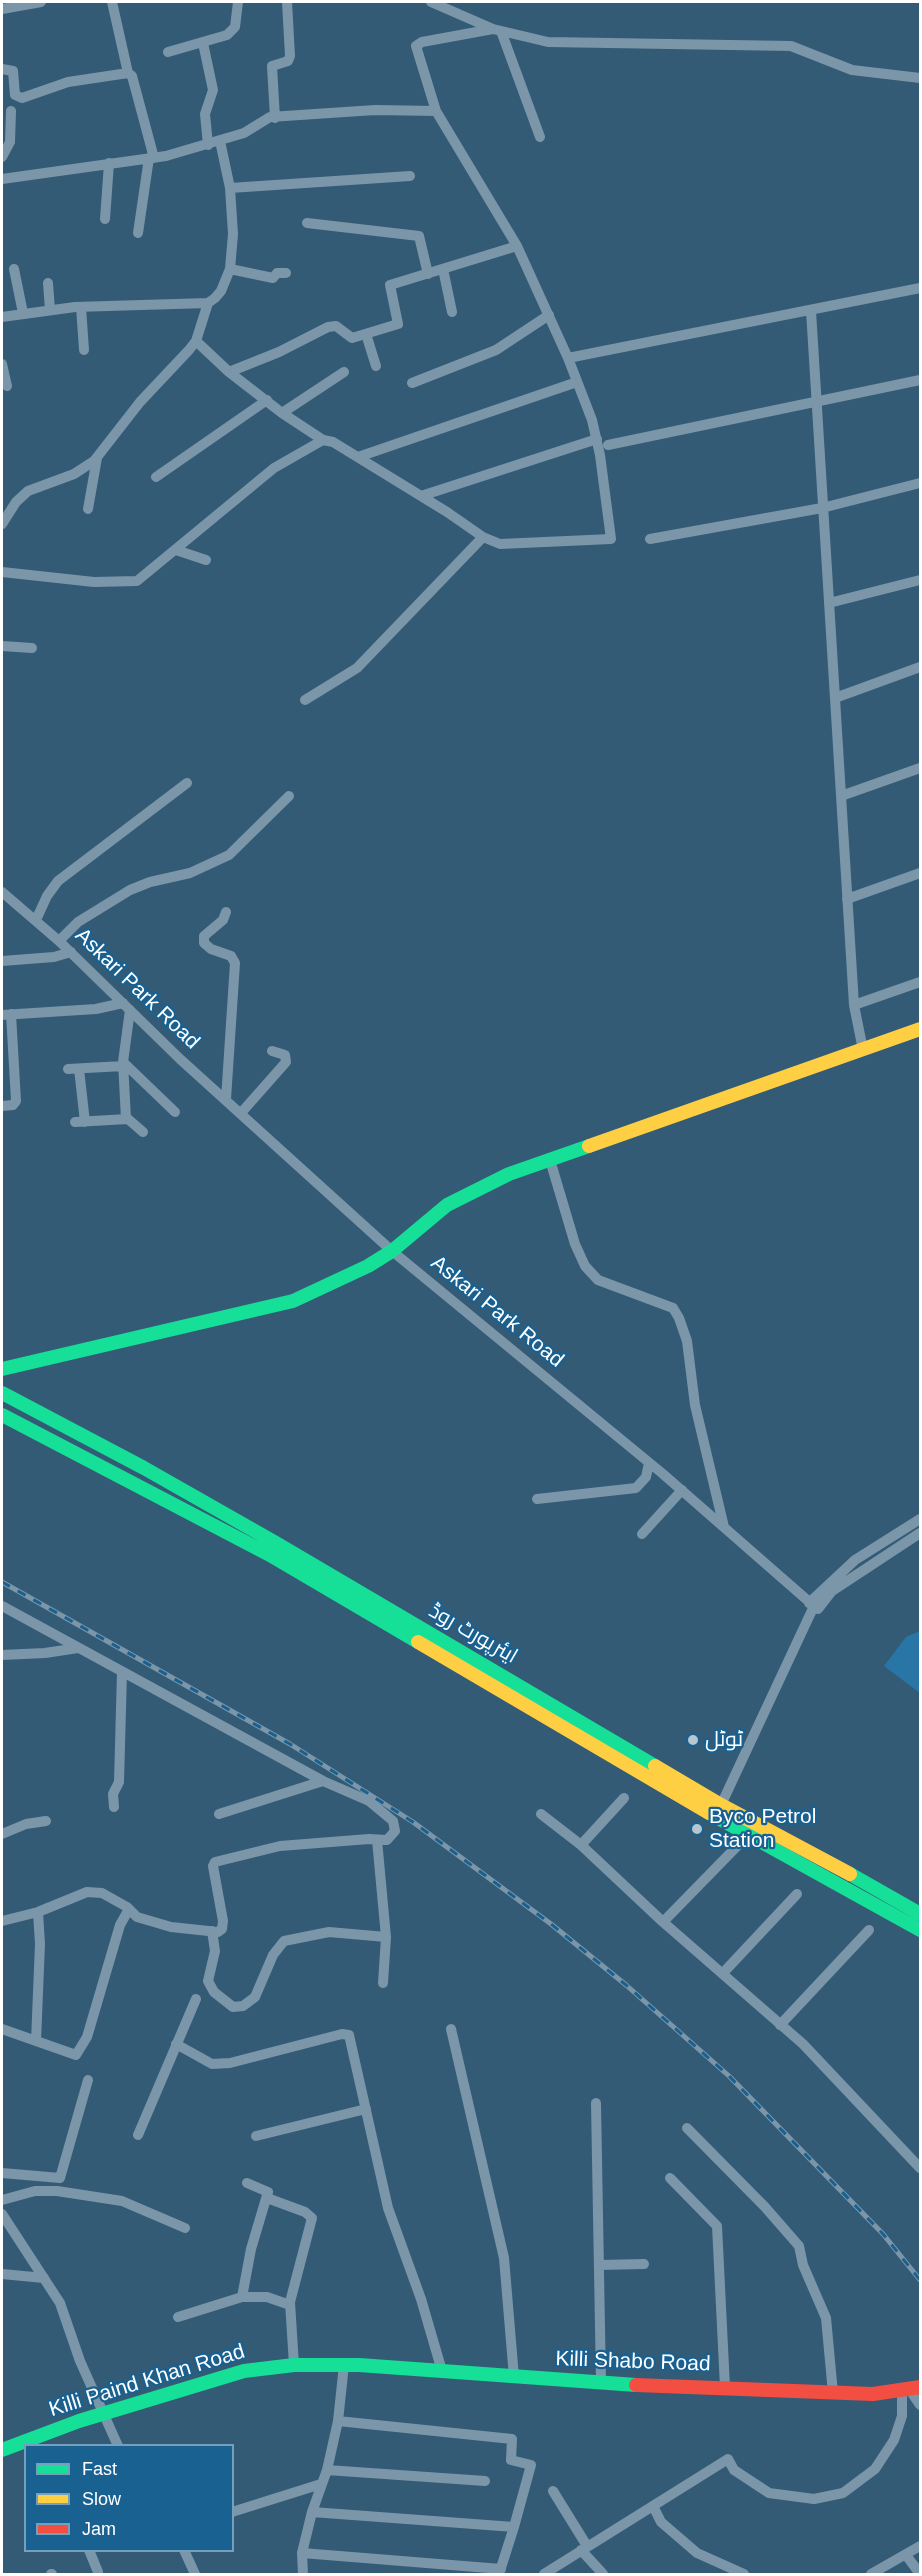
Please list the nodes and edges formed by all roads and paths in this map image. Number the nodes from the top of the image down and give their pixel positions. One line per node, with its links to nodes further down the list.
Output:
1 (41, 2): 6 (street)
2 (112, 2): 11 (street)
3 (238, 2): 8 (street)
4 (288, 2): 15 (street)
5 (431, 2): 7 (street)
6 (2, 9)
7 (497, 30): 12 (street); 14 (street); 16 (street)
8 (203, 43): 9 (street); 18 (street)
9 (168, 52)
10 (2, 69): 11 (street)
11 (128, 74): 20 (street)
12 (921, 78)
13 (11, 111): 19 (street)
14 (436, 111): 15 (street); 28 (street)
15 (275, 118): 17 (street)
16 (540, 137)
17 (220, 141): 18 (street); 24 (street)
18 (208, 145): 20 (street)
19 (2, 158)
20 (152, 158): 21 (street); 27 (street)
21 (109, 163): 23 (street); 25 (street)
22 (410, 176): 24 (street)
23 (2, 179)
24 (230, 188): 30 (street)
25 (105, 219)
26 (307, 223): 33 (street)
27 (138, 233)
28 (517, 246): 31 (street); 42 (street)
29 (14, 269): 41 (street)
30 (230, 269): 32 (street); 36 (street)
31 (443, 269): 33 (street); 40 (street)
32 (286, 273)
33 (428, 274): 44 (street)
34 (48, 283): 38 (street)
35 (921, 288): 39 (street)
36 (208, 303): 37 (street); 45 (street)
37 (81, 307): 38 (street); 46 (street)
38 (50, 310): 41 (street)
39 (811, 311): 47 (street); 57 (street)
40 (452, 312)
41 (23, 313): 43 (street)
42 (549, 315): 47 (street); 54 (street)
43 (2, 317)
44 (366, 334): 49 (street); 50 (street)
45 (196, 341): 50 (street); 63 (street)
46 (84, 350)
47 (568, 358): 53 (street)
48 (2, 364): 55 (street)
49 (376, 366)
50 (229, 372): 56 (street)
51 (344, 372): 58 (street)
52 (921, 380): 57 (street)
53 (577, 382): 60 (street); 62 (street)
54 (412, 383)
55 (8, 387)
56 (267, 400): 58 (street); 64 (street)
57 (816, 400): 61 (street); 68 (street)
58 (282, 413): 59 (street)
59 (323, 440): 62 (street); 73 (street)
60 (597, 440): 66 (street); 71 (street)
61 (608, 445)
62 (358, 457): 66 (street)
63 (97, 458): 69 (street); 70 (street)
64 (156, 477)
65 (921, 483): 68 (street)
66 (421, 496): 71 (street)
67 (2, 508): 70 (street)
68 (822, 508): 72 (street); 77 (street)
69 (88, 509)
70 (3, 522)
71 (483, 537): 82 (street)
72 (650, 539)
73 (176, 550): 74 (street); 75 (street)
74 (206, 560)
75 (2, 572)
76 (921, 580): 77 (street)
77 (829, 603): 81 (street)
78 (2, 646): 79 (street)
79 (32, 648)
80 (921, 667): 81 (street)
81 (835, 698): 86 (street)
82 (305, 700)
83 (921, 768): 86 (street)
84 (187, 783): 91 (street)
85 (289, 796): 92 (street)
86 (841, 796): 89 (street)
87 (921, 873): 89 (street)
88 (2, 892): 91 (street, Askari Park Road)
89 (847, 899): 96 (street)
90 (226, 912): 103 (street)
91 (36, 920): 92 (street, Askari Park Road)
92 (59, 941): 93 (street, Askari Park Road)
93 (71, 952): 94 (street); 97 (street, Askari Park Road)
94 (2, 961)
95 (921, 982): 96 (street)
96 (854, 1005): 100 (street)
97 (127, 1007): 98 (street); 102 (street); 103 (street, Askari Park Road)
98 (6, 1014): 104 (street)
99 (921, 1029): 100 (main road)
100 (863, 1050): 109 (main road)
101 (272, 1051): 106 (street)
102 (123, 1064): 105 (street); 107 (street); 107 (street)
103 (226, 1099): 106 (street, Askari Park Road)
104 (2, 1106)
105 (175, 1112)
106 (241, 1113): 110 (street, Askari Park Road)
107 (126, 1119): 108 (street)
108 (143, 1132)
109 (550, 1160): 110 (main road); 118 (street)
110 (392, 1251): 111 (main road); 114 (street, Askari Park Road)
111 (2, 1369)
112 (2, 1393): 128 (main road, ایئرپورٹ روڈ)
113 (2, 1415): 134 (main road, ایئرپورٹ روڈ)
114 (649, 1463): 115 (street, Askari Park Road); 116 (street)
115 (682, 1490): 118 (street, Askari Park Road); 120 (street)
116 (537, 1499)
117 (921, 1519): 122 (street)
118 (724, 1527): 122 (street, Askari Park Road)
119 (921, 1533): 122 (street)
120 (642, 1534)
121 (2, 1606): 123 (street)
122 (814, 1606): 128 (street)
123 (78, 1648): 124 (street); 125 (street)
124 (2, 1655)
125 (122, 1672): 126 (street); 129 (street)
126 (323, 1781): 130 (street); 135 (street)
127 (624, 1798): 136 (street)
128 (721, 1805): 140 (main road, ایئرپورٹ روڈ)
129 (114, 1807)
130 (219, 1814)
131 (542, 1814): 136 (street)
132 (46, 1821): 133 (street)
133 (2, 1834)
134 (747, 1836): 142 (street); 144 (main road, ایئرپورٹ روڈ)
135 (377, 1840): 145 (street); 146 (street)
136 (581, 1845): 142 (street)
137 (797, 1894): 147 (street)
138 (129, 1909): 139 (street); 145 (street); 153 (street)
139 (38, 1912): 141 (street); 153 (street)
140 (921, 1914)
141 (2, 1921)
142 (663, 1922): 147 (street)
143 (869, 1930): 150 (street)
144 (921, 1930)
145 (212, 1931): 146 (street)
146 (386, 1937): 148 (street)
147 (723, 1973): 150 (street)
148 (383, 1983)
149 (196, 1999): 154 (street)
150 (780, 2025): 161 (street)
151 (451, 2029): 179 (street)
152 (2, 2032): 153 (street)
153 (36, 2041)
154 (176, 2044): 157 (street); 159 (street)
155 (88, 2080): 162 (street)
156 (596, 2103): 170 (street)
157 (366, 2109): 160 (street); 178 (street)
158 (687, 2128): 183 (street)
159 (138, 2135)
160 (256, 2136)
161 (921, 2168)
162 (2, 2173)
163 (670, 2178): 181 (street)
164 (247, 2182): 165 (street)
165 (267, 2198): 173 (street); 174 (street)
166 (2, 2200): 168 (street)
167 (2, 2214): 172 (street)
168 (184, 2228)
169 (644, 2264): 170 (street)
170 (599, 2265): 180 (street)
171 (2, 2274): 172 (street)
172 (44, 2278): 185 (street)
173 (242, 2297): 174 (street); 175 (street)
174 (290, 2305): 176 (street)
175 (178, 2318)
176 (294, 2365): 177 (main road, Killi Paind Khan Road); 185 (main road, Killi Paind Khan Road)
177 (344, 2365): 178 (main road, Killi Shabo Road); 186 (street)
178 (442, 2371): 179 (main road, Killi Shabo Road)
179 (514, 2377): 180 (main road, Killi Shabo Road)
180 (601, 2383): 181 (main road, Killi Shabo Road)
181 (725, 2387): 183 (main road, Killi Shabo Road)
182 (910, 2389): 183 (main road, Killi Shabo Road); 184 (street); 195 (street)
183 (833, 2392)
184 (921, 2405)
185 (102, 2414): 187 (main road, Killi Paind Khan Road); 188 (street)
186 (338, 2421): 191 (street); 198 (street)
187 (40, 2441)
188 (117, 2444)
189 (24, 2445): 190 (main road, Killi Paind Khan Road)
190 (2, 2450)
191 (327, 2470): 192 (street); 193 (street)
192 (485, 2481)
193 (321, 2484): 196 (street); 197 (street)
194 (553, 2491): 200 (street)
195 (653, 2506): 200 (street); 211 (street)
196 (234, 2511)
197 (312, 2512): 198 (street); 203 (street)
198 (514, 2526): 206 (street)
199 (921, 2546): 204 (street)
200 (584, 2548): 209 (street); 210 (street)
201 (90, 2552): 205 (street)
202 (185, 2552): 207 (street)
203 (302, 2553): 206 (street); 208 (street)
204 (906, 2555): 212 (street); 213 (street)
205 (98, 2572)
206 (500, 2572)
207 (195, 2574)
208 (303, 2574)
209 (544, 2574)
210 (603, 2574)
211 (744, 2574)
212 (871, 2574)
213 (920, 2574)

